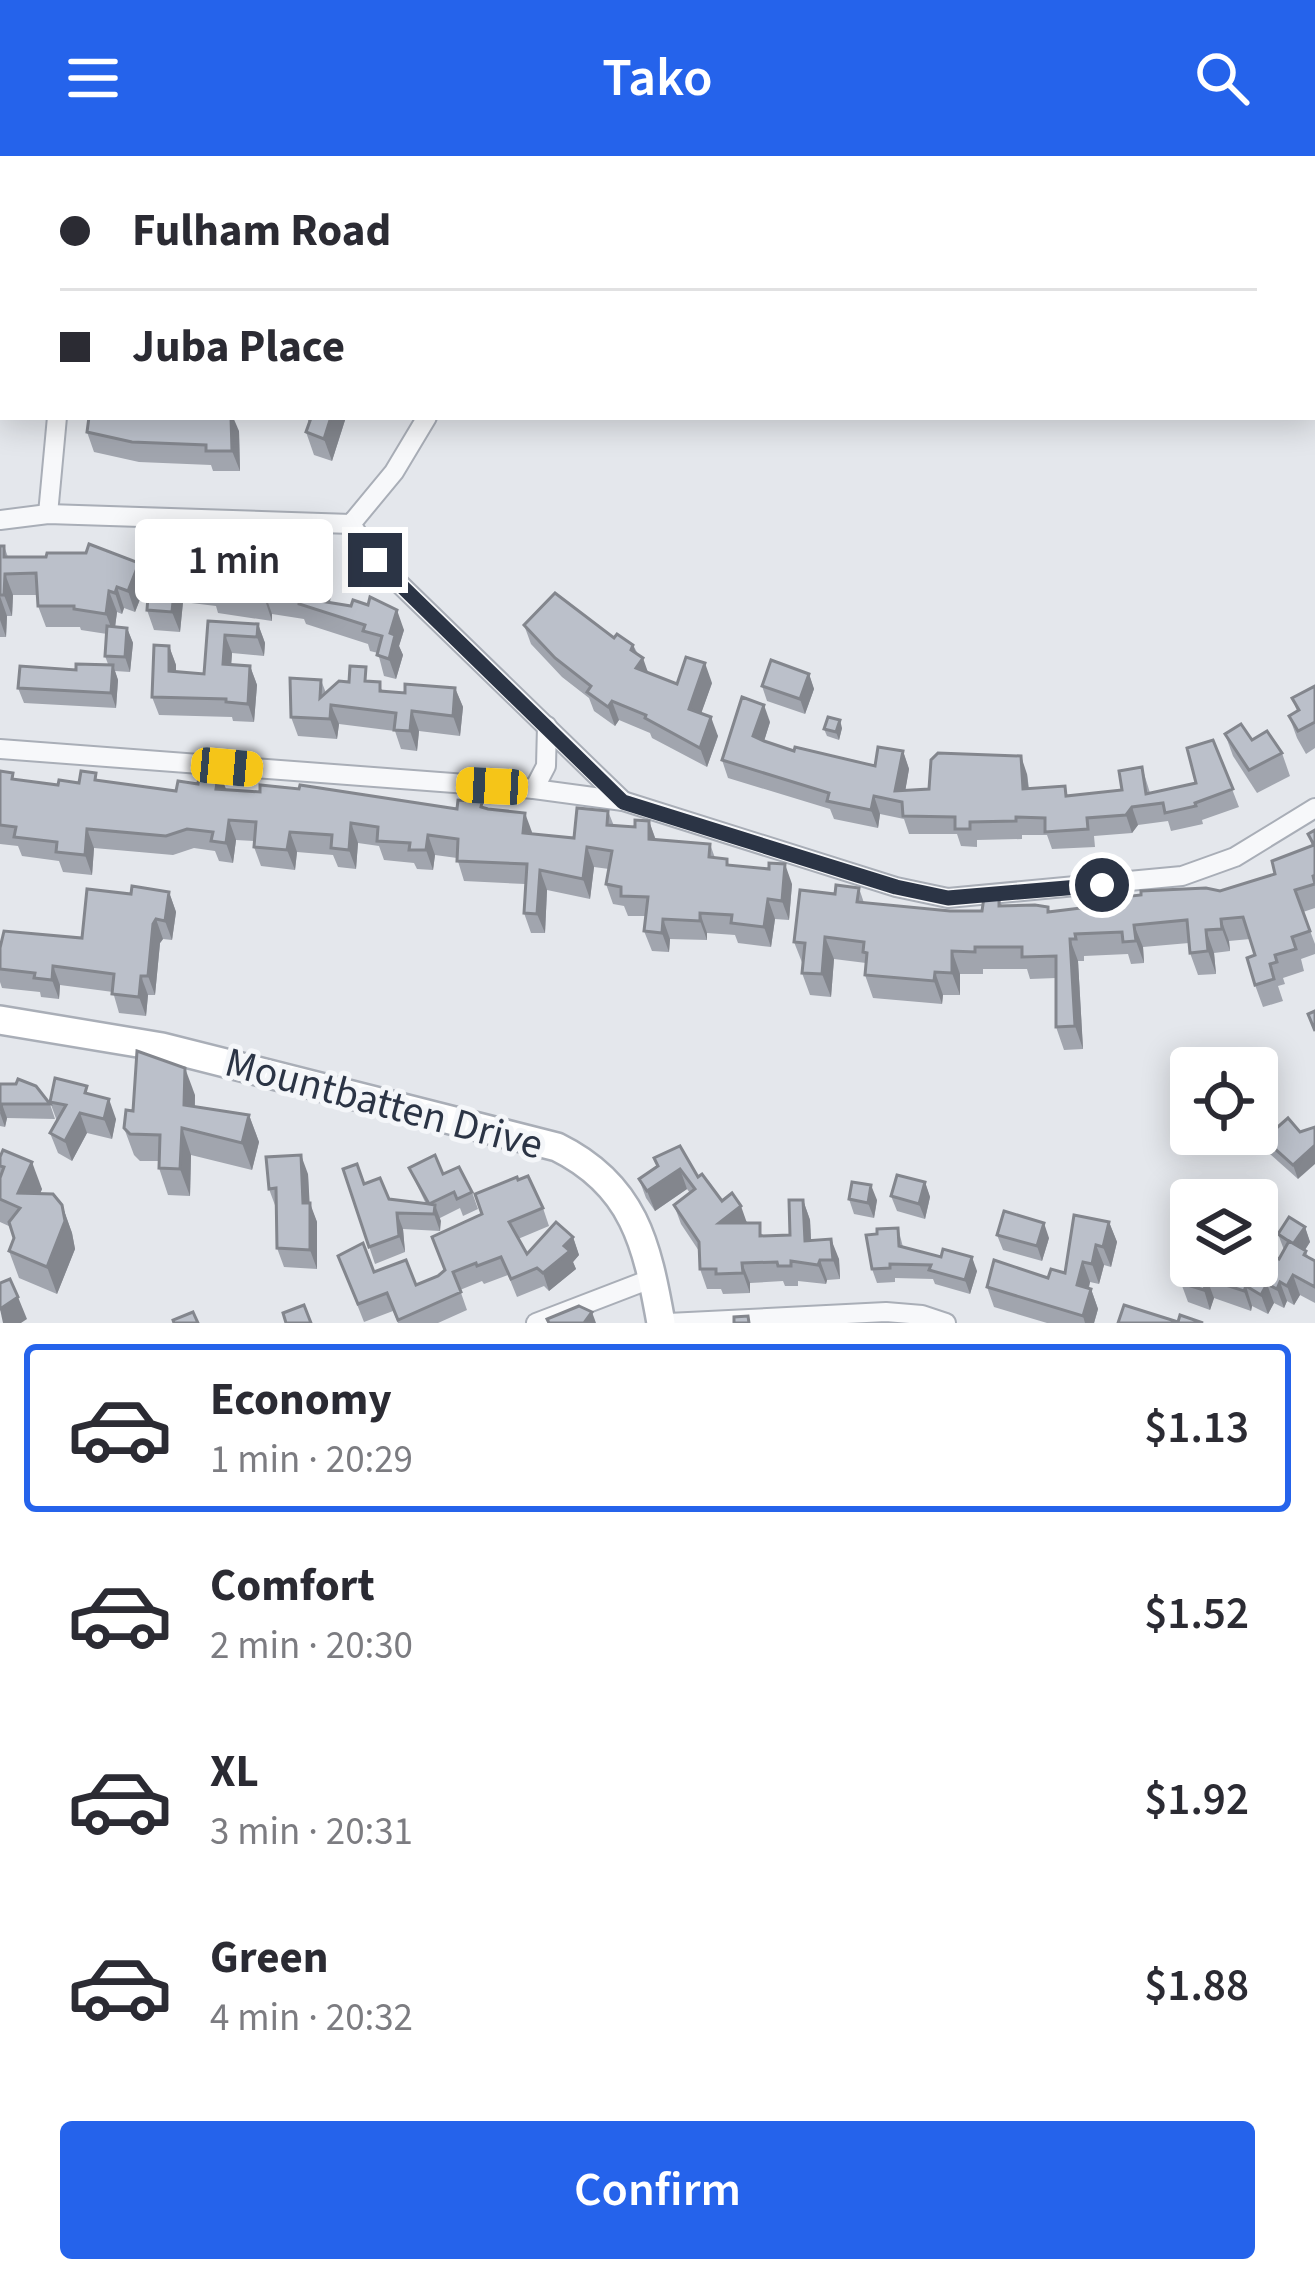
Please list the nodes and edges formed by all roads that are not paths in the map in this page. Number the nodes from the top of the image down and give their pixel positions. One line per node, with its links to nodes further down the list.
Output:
1 (57, 420): 3 (street)
2 (425, 420): 5 (street)
3 (47, 514): 4 (street); 5 (street)
4 (0, 520)
5 (351, 524): 6 (street)
6 (547, 726): 8 (street); 9 (street)
7 (0, 749): 8 (street)
8 (534, 789): 9 (street)
9 (623, 802): 10 (street)
10 (1315, 808)
11 (0, 1020): 12 (main road, Mountbatten Drive)
12 (653, 1279): 13 (street); 14 (main road, Mountbatten Drive)
13 (536, 1323)
14 (664, 1323): 15 (street)
15 (946, 1323)

